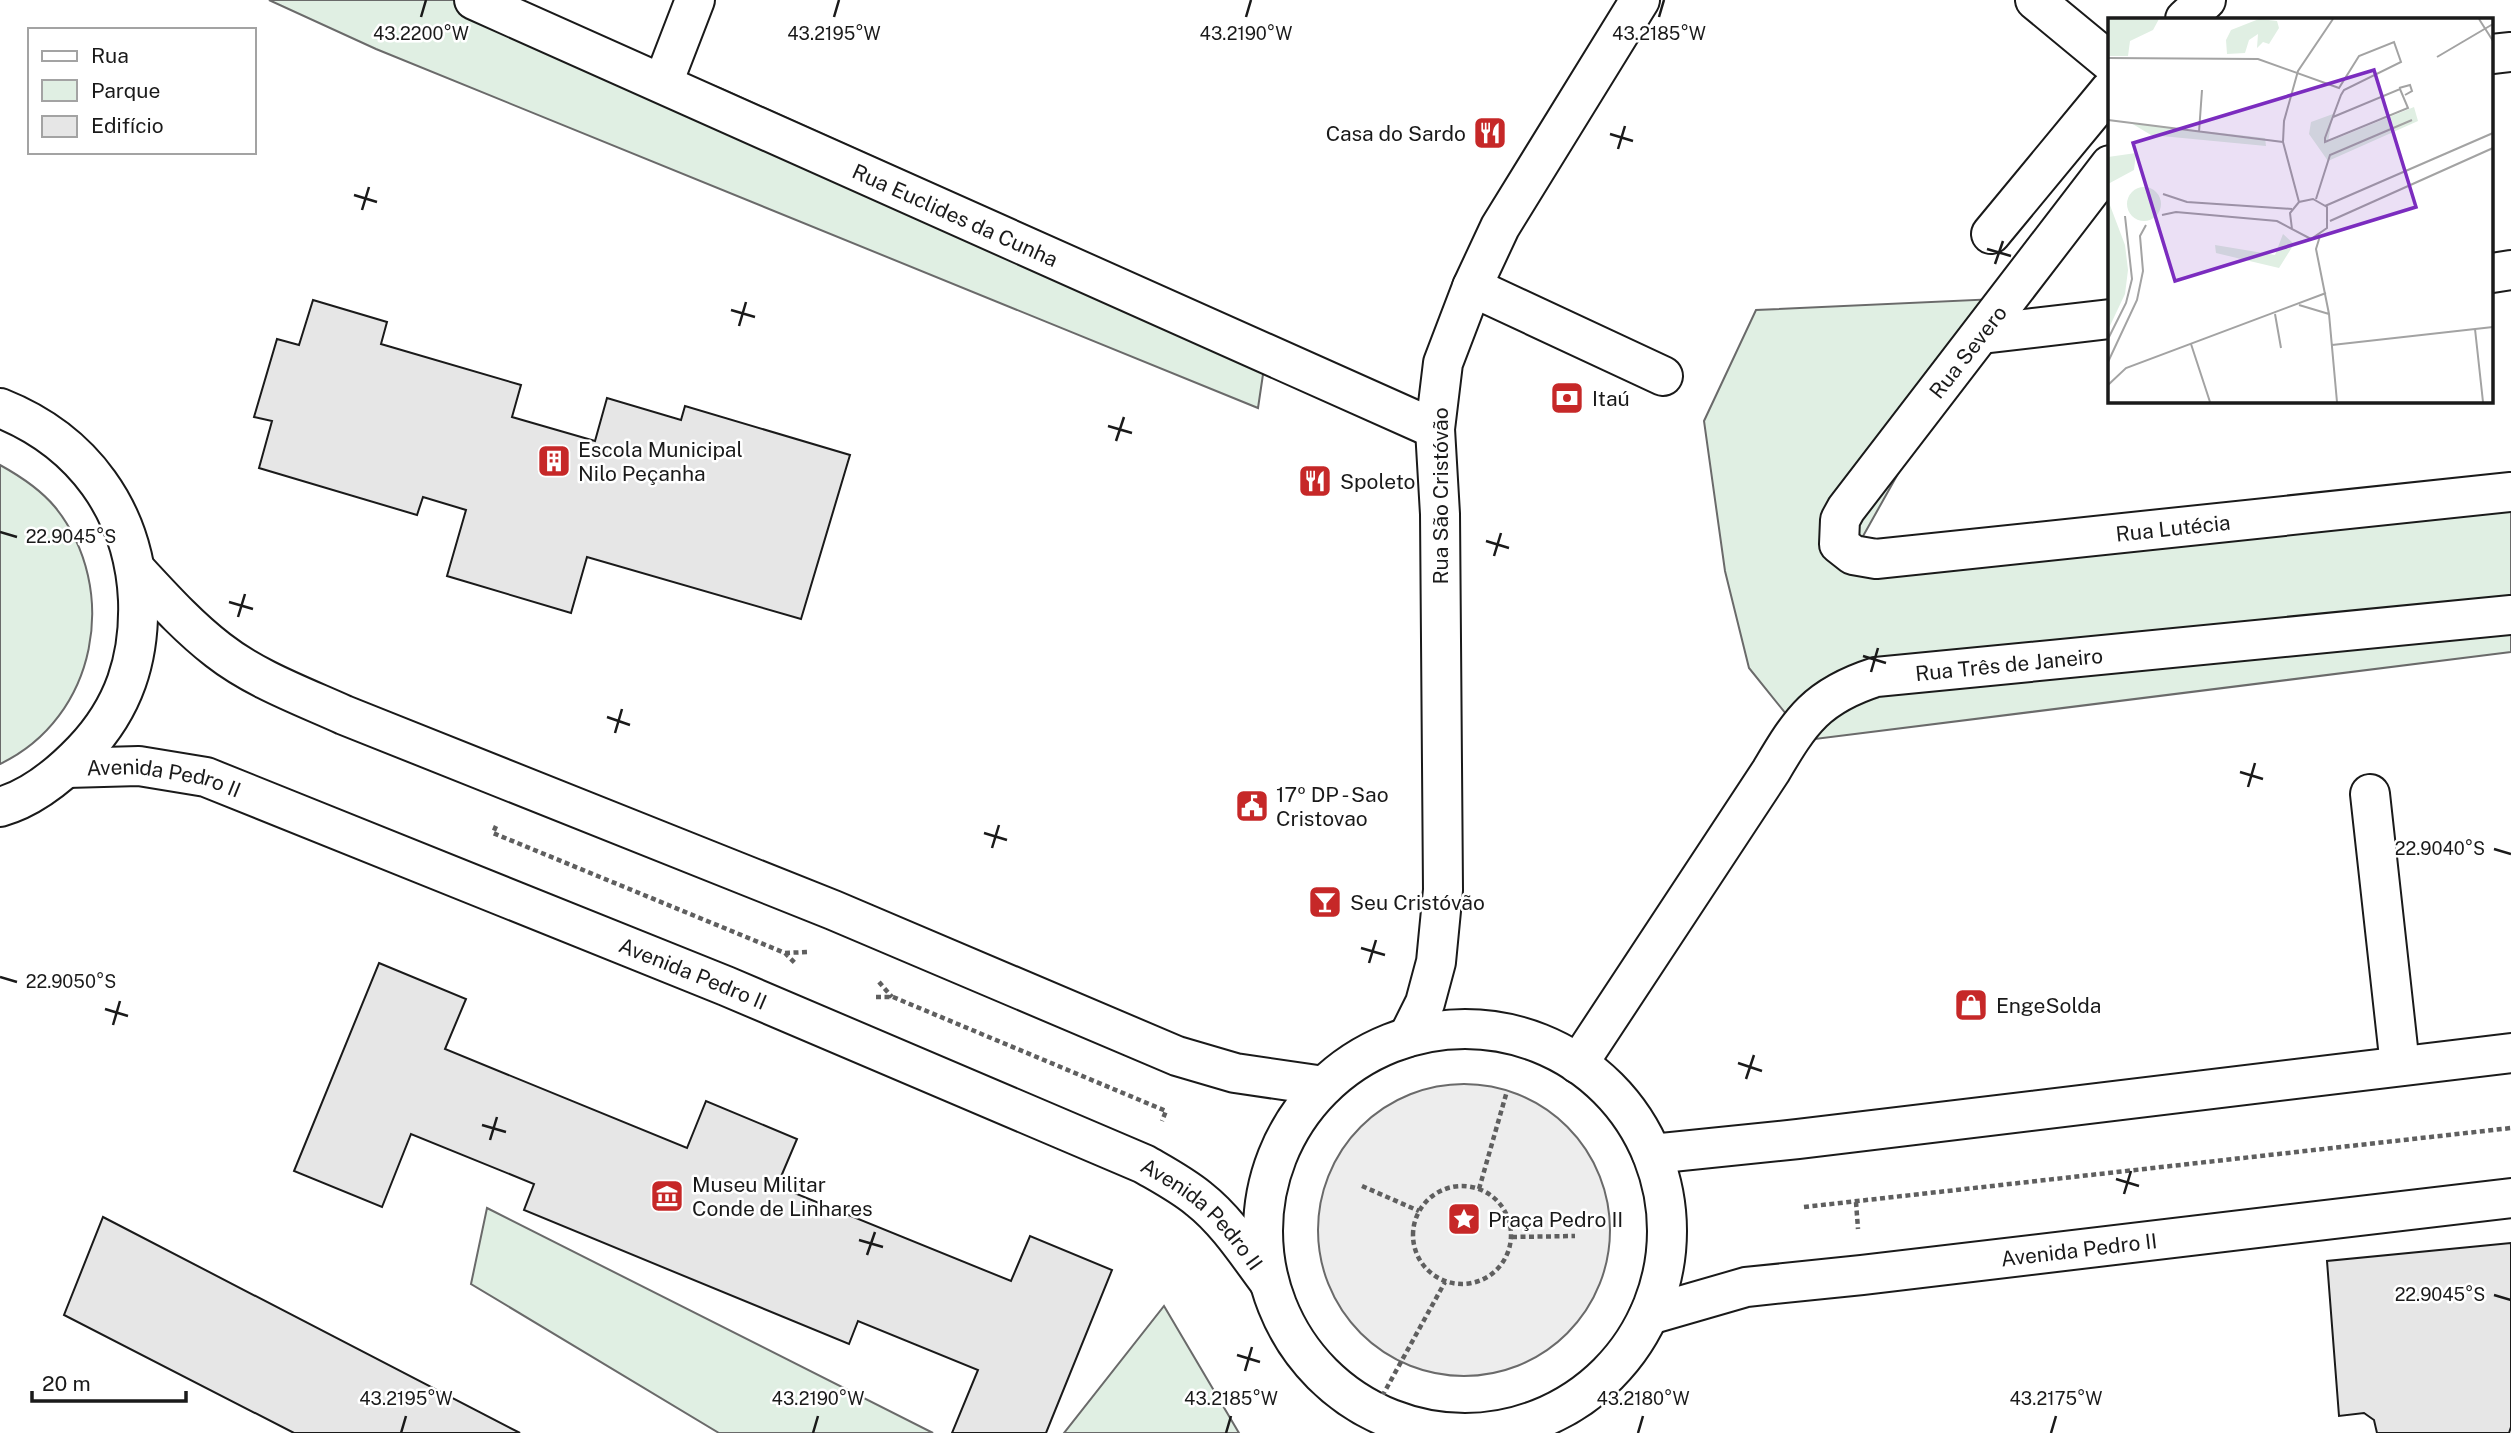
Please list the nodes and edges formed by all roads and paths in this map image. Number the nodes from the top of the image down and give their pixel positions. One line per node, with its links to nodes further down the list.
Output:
1 (474, 0): 8 (street, Rua Euclides da Cunha)
2 (695, 0): 8 (street)
3 (1640, 0): 12 (street, Rua São Cristóvão)
4 (2035, 0): 7 (street)
5 (2206, 0): 6 (street)
6 (2186, 18)
7 (2108, 60)
8 (663, 83): 17 (street, Rua Euclides da Cunha)
9 (2108, 92): 11 (street)
10 (2108, 168): 14 (street, Rua Severo)
11 (1991, 234)
12 (1472, 287): 15 (street); 17 (street, Rua São Cristóvão)
13 (2108, 318): 14 (street)
14 (1982, 334): 19 (street, Rua Severo)
15 (1663, 376)
16 (0, 408): 20 (street, Avenida Pedro II)
17 (1435, 429): 28 (street, Rua São Cristóvão)
18 (2511, 492): 19 (street, Rua Lutécia)
19 (1839, 544)
20 (136, 570): 22 (street, Avenida Pedro II); 32 (street, Avenida Pedro II)
21 (2511, 615): 30 (street, Rua Três de Janeiro)
22 (67, 768): 24 (street, Avenida Pedro II); 44 (street, Avenida Pedro II)
23 (2370, 794): 31 (street)
24 (0, 807)
25 (493, 833): 26 (path)
26 (785, 953)
27 (893, 997): 34 (path)
28 (1408, 1037): 30 (street); 32 (street)
29 (2511, 1053): 31 (street)
30 (1578, 1064): 36 (street)
31 (2400, 1066): 36 (street)
32 (1324, 1086): 44 (street)
33 (1507, 1091): 38 (path)
34 (1166, 1111)
35 (2511, 1128): 40 (path)
36 (1652, 1154): 46 (street)
37 (1362, 1186): 41 (path)
38 (1479, 1189): 41 (path); 43 (path)
39 (2511, 1198): 46 (street, Avenida Pedro II)
40 (1804, 1207)
41 (1419, 1211): 45 (path)
42 (1575, 1236): 43 (path)
43 (1511, 1237): 45 (path)
44 (1269, 1282): 47 (street)
45 (1445, 1282): 47 (path)
46 (1649, 1315): 48 (street)
47 (1374, 1410): 48 (street)
48 (1511, 1430)

